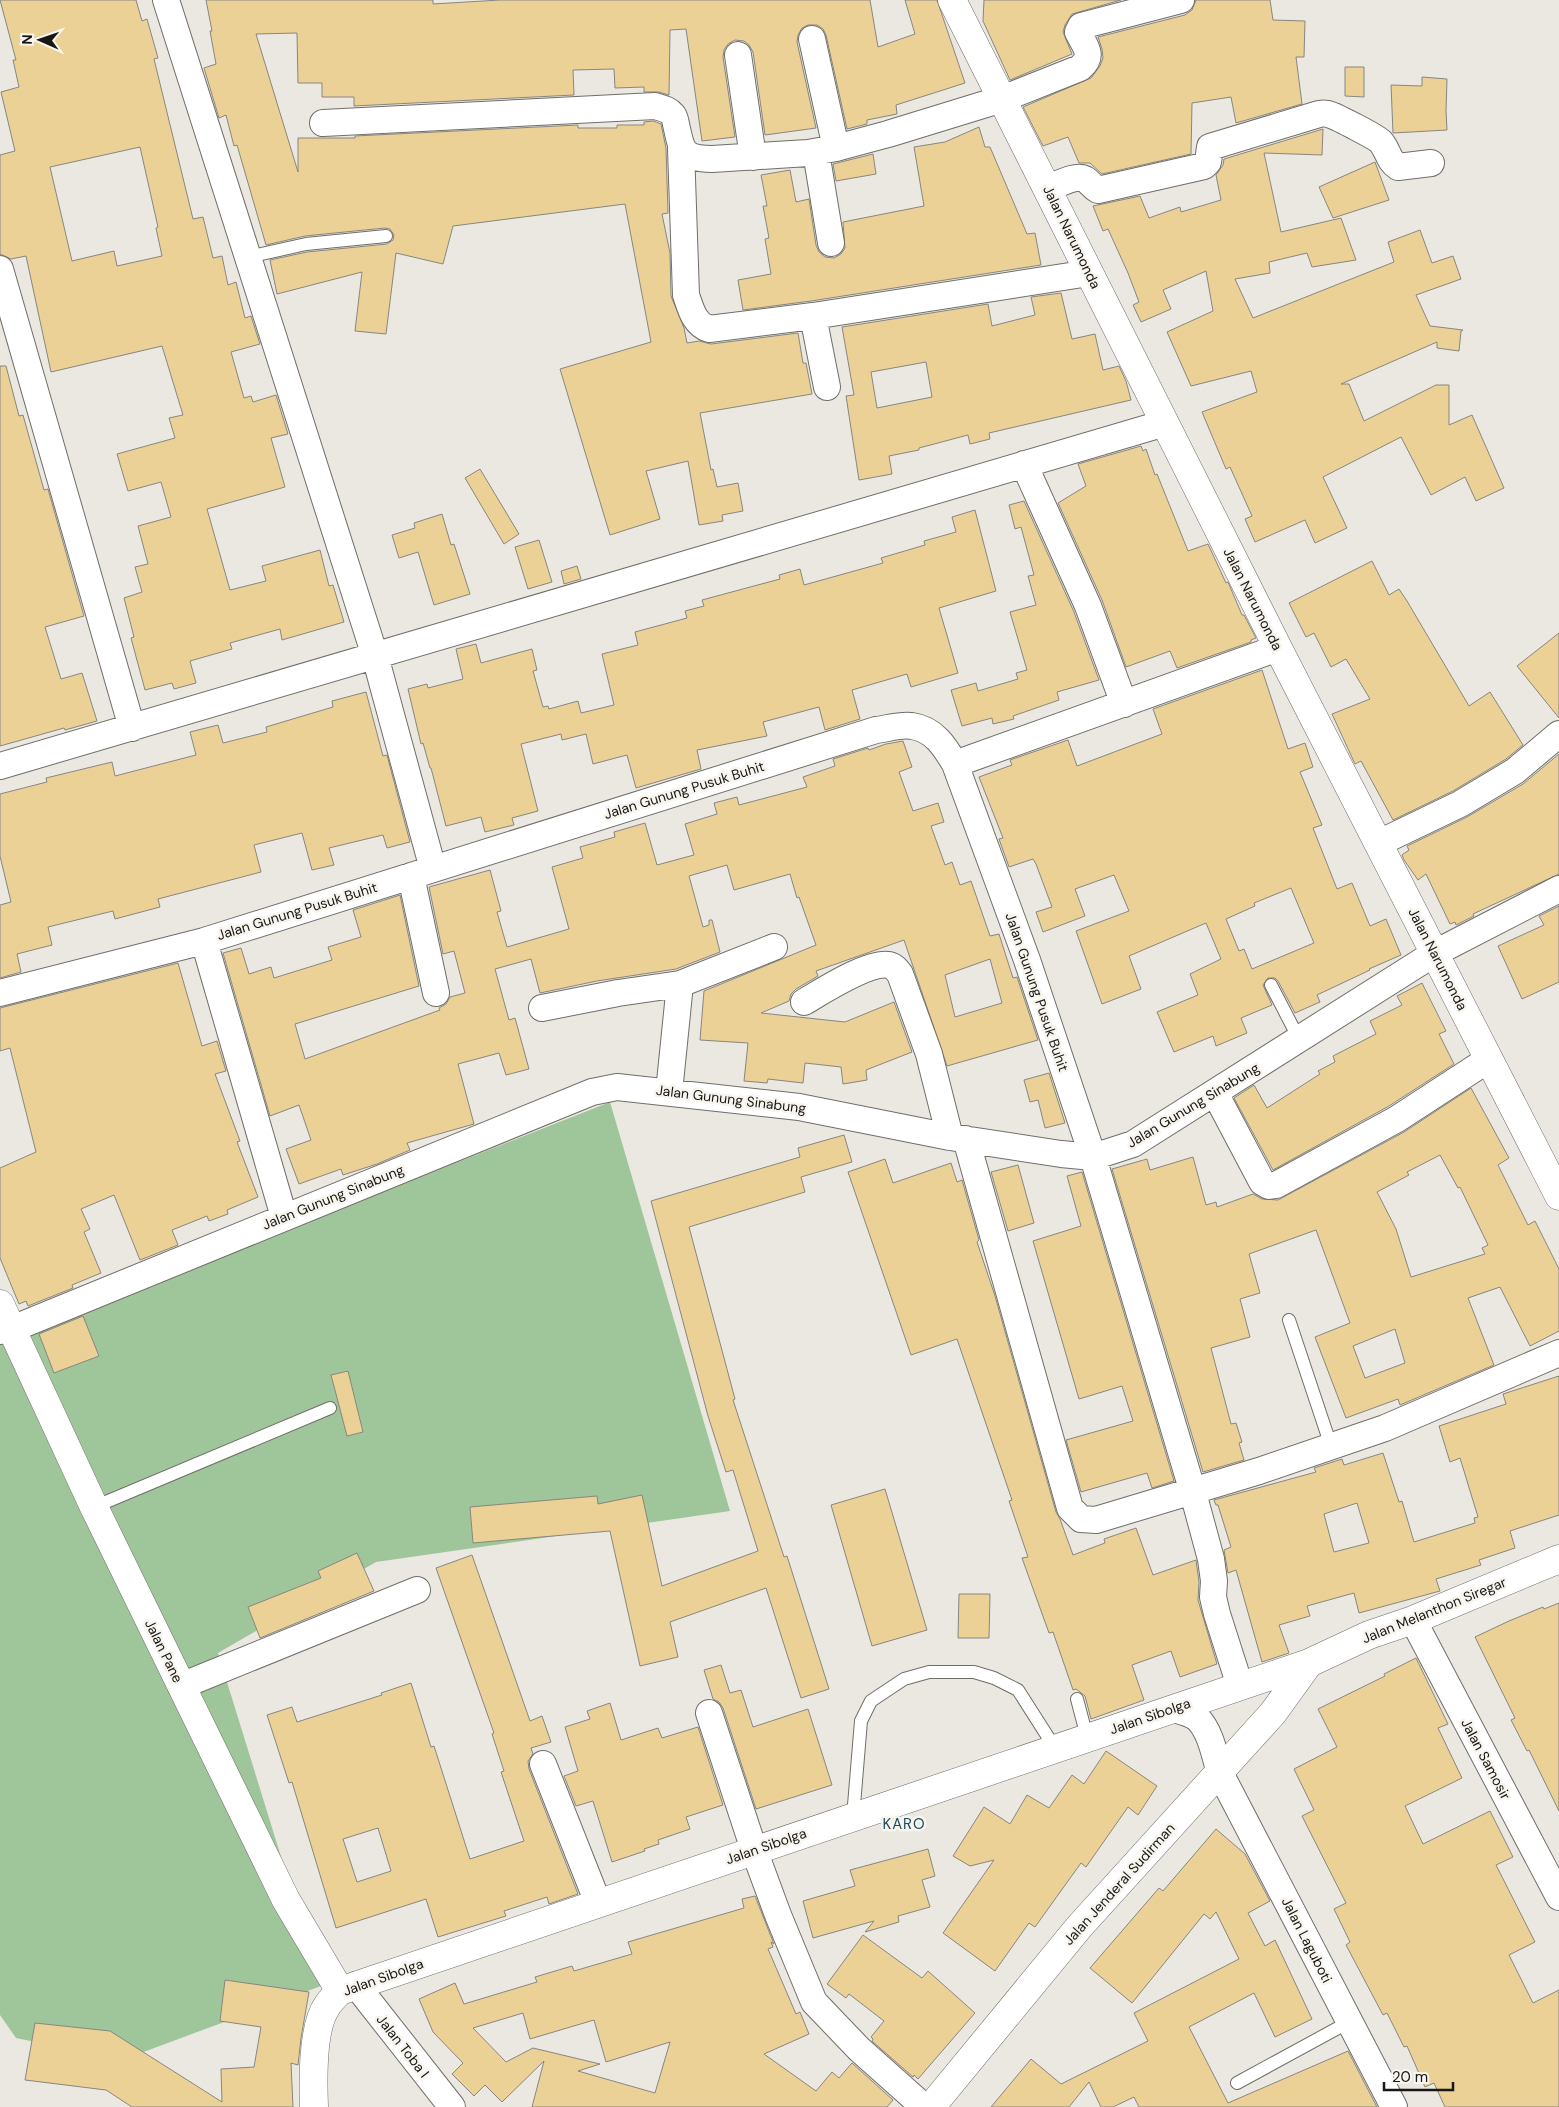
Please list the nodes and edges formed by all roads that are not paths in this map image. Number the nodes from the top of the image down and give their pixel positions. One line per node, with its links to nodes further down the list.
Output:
1 (166, 0): 16 (street)
2 (952, 0): 7 (street, Jalan Narumonda)
3 (1181, 0): 4 (street)
4 (1105, 9): 7 (street)
5 (812, 39): 10 (street)
6 (738, 55): 11 (street)
7 (1002, 99): 10 (street); 13 (street, Jalan Narumonda)
8 (323, 123): 9 (street)
9 (681, 149): 11 (street); 19 (street)
10 (826, 150): 11 (street); 15 (street)
11 (753, 156)
12 (1431, 163): 13 (street)
13 (1048, 188): 18 (street, Jalan Narumonda)
14 (386, 236): 16 (lane)
15 (831, 243)
16 (248, 257): 24 (street)
17 (0, 269): 26 (street)
18 (1089, 273): 19 (street); 21 (street, Jalan Narumonda)
19 (812, 316): 20 (street)
20 (827, 387)
21 (1165, 422): 22 (street); 23 (street, Jalan Narumonda)
22 (1024, 464): 24 (street); 25 (street)
23 (1278, 648): 25 (street); 30 (street, Jalan Narumonda)
24 (375, 656): 26 (street); 31 (street)
25 (1124, 704): 28 (street)
26 (132, 728): 29 (street)
27 (1559, 734): 30 (street)
28 (955, 764): 31 (street, Jalan Gunung Pusuk Buhit); 47 (street, Jalan Gunung Pusuk Buhit)
29 (0, 766)
30 (1379, 843): 35 (street, Jalan Narumonda)
31 (422, 872): 33 (street, Jalan Gunung Pusuk Buhit); 38 (street)
32 (1559, 889): 35 (street, Jalan Gunung Sinabung)
33 (204, 941): 39 (street, Jalan Gunung Pusuk Buhit); 49 (street)
34 (774, 947): 36 (street)
35 (1435, 953): 42 (street, Jalan Gunung Sinabung); 43 (street, Jalan Narumonda)
36 (680, 984): 41 (street); 44 (street)
37 (1271, 985): 42 (lane)
38 (436, 993)
39 (0, 994)
40 (804, 1002): 46 (street)
41 (542, 1008)
42 (1299, 1039): 45 (street, Jalan Gunung Sinabung)
43 (1489, 1059): 45 (street); 48 (street, Jalan Narumonda)
44 (669, 1092): 46 (street, Jalan Gunung Sinabung); 49 (street, Jalan Gunung Sinabung)
45 (1216, 1093): 47 (street, Jalan Gunung Sinabung)
46 (958, 1138): 47 (street, Jalan Gunung Sinabung); 56 (street)
47 (1093, 1156): 56 (street, Jalan Gunung Pusuk Buhit)
48 (1559, 1196)
49 (284, 1217): 52 (street, Jalan Gunung Sinabung)
50 (0, 1304): 52 (street, Jalan Pane)
51 (1289, 1320): 55 (lane)
52 (6, 1330): 57 (street, Jalan Pane)
53 (1559, 1353): 55 (street)
54 (330, 1408): 57 (lane)
55 (1332, 1446): 56 (street)
56 (1192, 1489): 63 (street, Jalan Gunung Pusuk Buhit)
57 (94, 1507): 62 (street, Jalan Pane)
58 (1559, 1559): 60 (street, Jalan Melanthon Siregar)
59 (417, 1590): 62 (street)
60 (1413, 1620): 61 (street, Jalan Melanthon Siregar); 73 (street, Jalan Samosir)
61 (1310, 1663): 63 (street, Jalan Sibolga); 70 (street, Jalan Jenderal Sudirman)
62 (181, 1686): 75 (street, Jalan Pane)
63 (1240, 1686): 65 (street, Jalan Sibolga)
64 (1077, 1699): 67 (lane)
65 (1173, 1709): 67 (street, Jalan Sibolga); 70 (street, Jalan Laguboti)
66 (709, 1713): 72 (street)
67 (1088, 1737): 68 (street, Jalan Sibolga)
68 (1055, 1748): 71 (street, Jalan Sibolga); 71 (lane)
69 (543, 1764): 74 (street)
70 (1220, 1773): 76 (street, Jalan Laguboti); 81 (street, Jalan Jenderal Sudirman)
71 (854, 1817): 72 (street, Jalan Sibolga)
72 (754, 1850): 74 (street, Jalan Sibolga); 80 (street)
73 (1559, 1897)
74 (598, 1903): 75 (street, Jalan Sibolga)
75 (348, 1988): 78 (street, Jalan Sibolga); 79 (street, Jalan Toba I)
76 (1349, 2022): 77 (lane); 82 (street, Jalan Laguboti)
77 (1237, 2083)
78 (314, 2107)
79 (452, 2107)
80 (924, 2107)
81 (931, 2107)
82 (1394, 2107)

